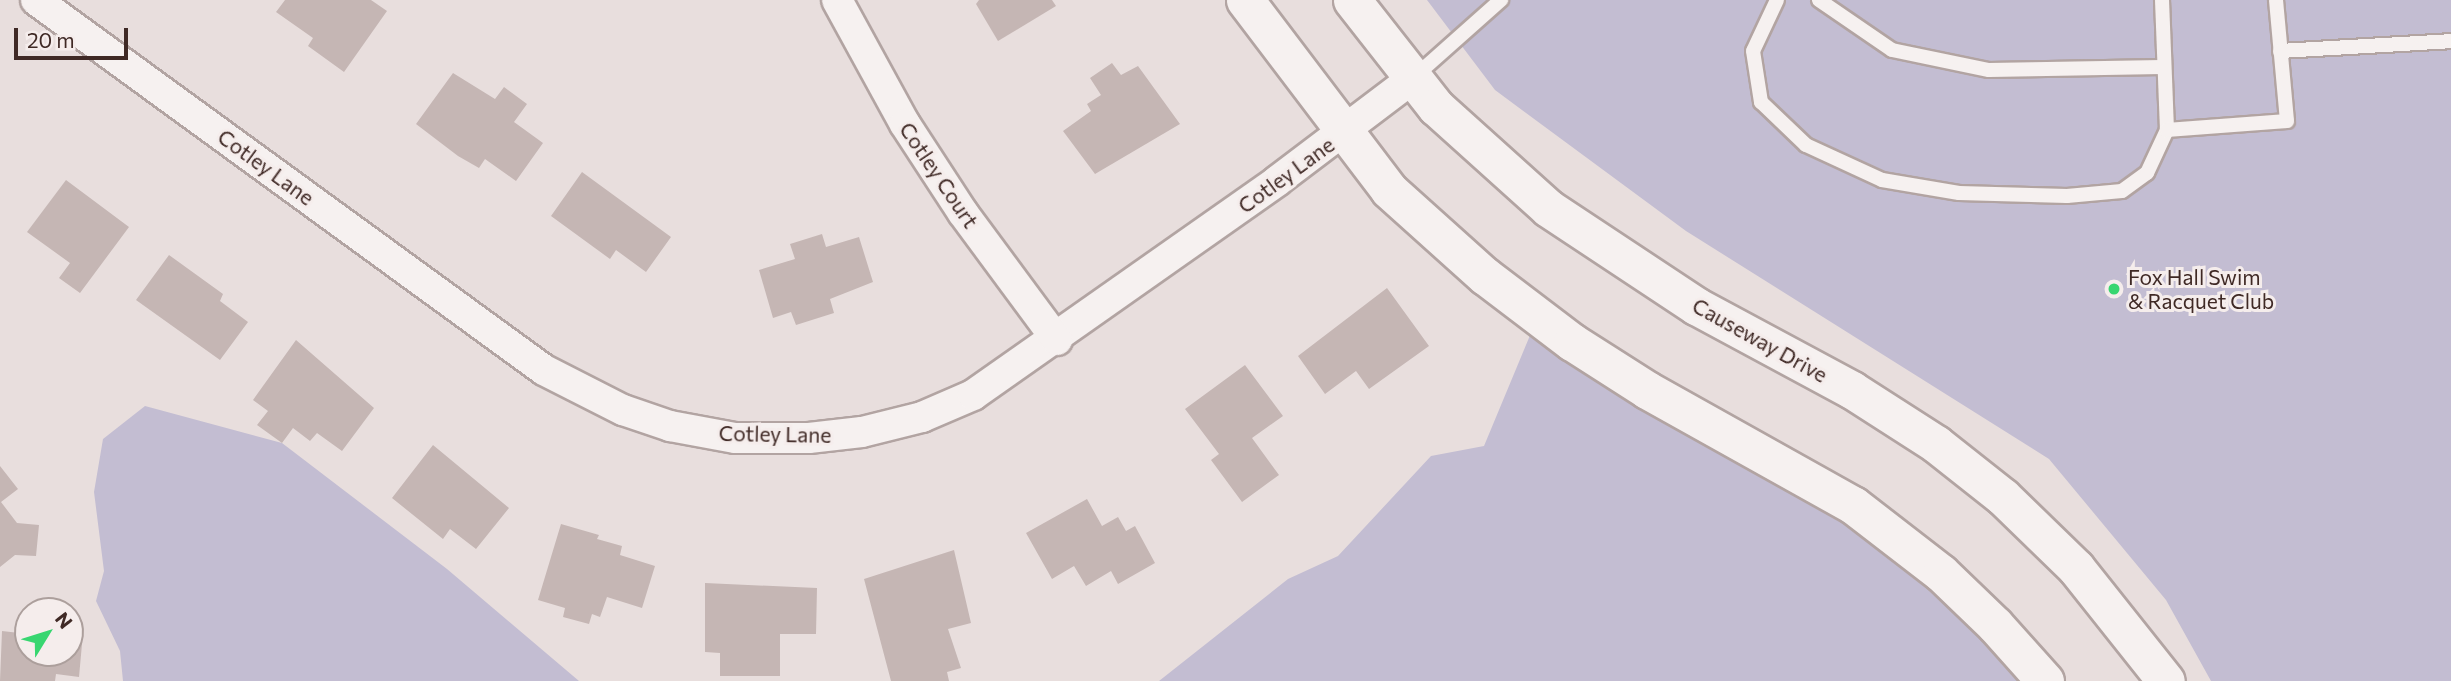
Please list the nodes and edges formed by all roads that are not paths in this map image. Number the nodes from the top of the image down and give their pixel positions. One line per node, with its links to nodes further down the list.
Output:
1 (36, 0): 16 (street, Cotley Lane)
2 (837, 0): 16 (street, Cotley Court)
3 (1245, 0): 15 (street)
4 (1352, 0): 13 (street, Causeway Drive)
5 (1501, 0): 13 (lane)
6 (1777, 0): 14 (lane)
7 (1819, 0): 12 (lane)
8 (2162, 0): 12 (lane)
9 (2276, 0): 11 (lane)
10 (2451, 41): 11 (lane)
11 (2280, 51): 14 (lane)
12 (2162, 67): 14 (lane)
13 (1412, 79): 15 (street, Cotley Lane); 18 (street, Causeway Drive)
14 (2167, 130)
15 (1344, 132): 16 (street, Cotley Lane); 17 (street)
16 (1057, 340)
17 (2045, 681)
18 (2166, 681)

